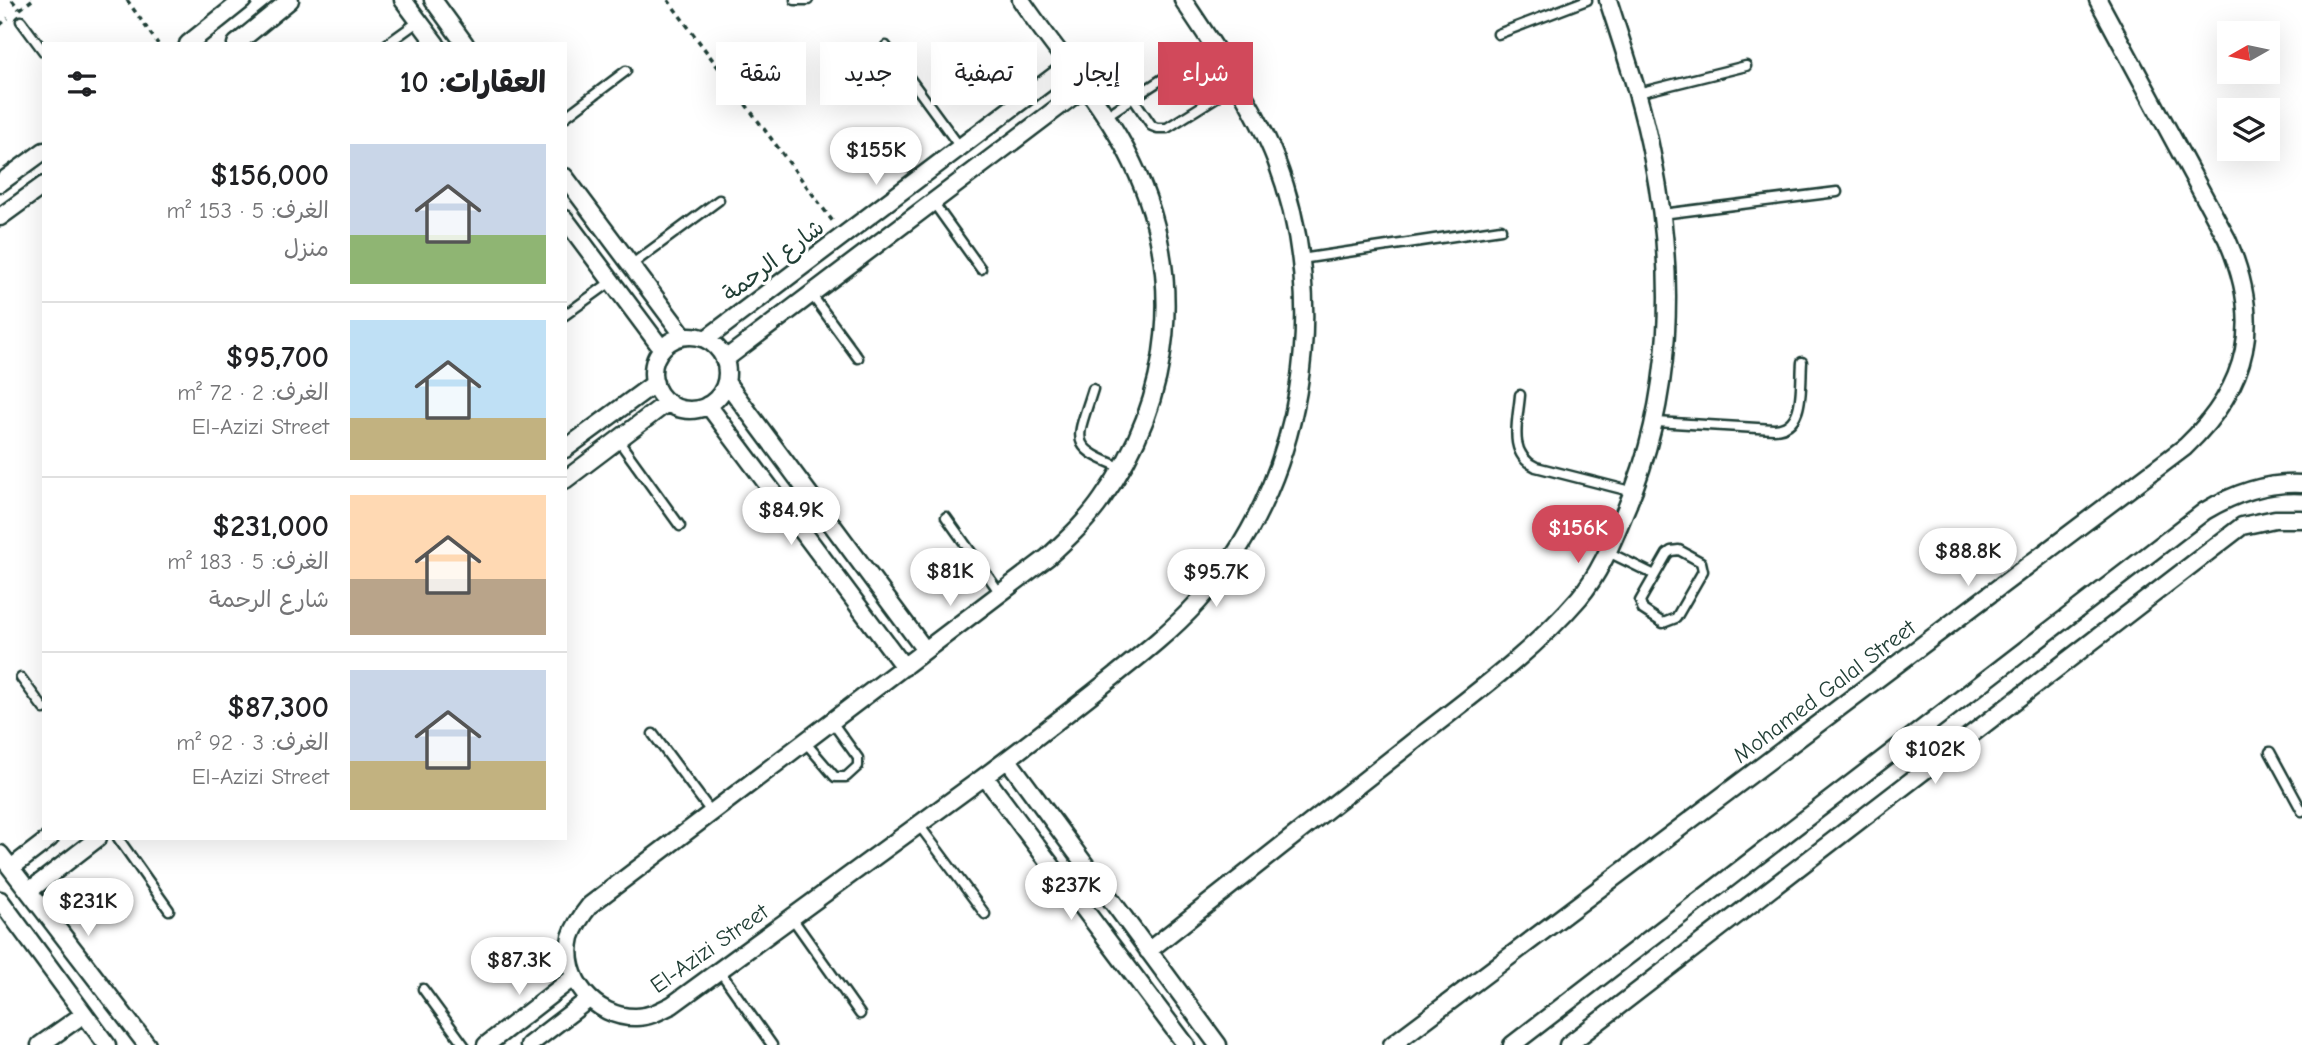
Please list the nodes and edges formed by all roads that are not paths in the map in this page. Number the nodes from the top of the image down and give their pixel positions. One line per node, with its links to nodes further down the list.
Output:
1 (243, 0): 15 (street)
2 (290, 0): 16 (street)
3 (403, 0): 13 (street)
4 (795, 0): 5 (lane)
5 (808, 0)
6 (1021, 0): 20 (street, El-Azizi Street)
7 (1183, 0): 47 (street, El-Azizi Street)
8 (1587, 0): 14 (lane)
9 (1608, 0): 26 (street)
10 (2098, 0): 117 (street, Mohamed Galal Street)
11 (440, 3): 19 (street)
12 (21, 21): 21 (lane)
13 (419, 21): 17 (lane); 18 (street)
14 (1498, 34)
15 (190, 42)
16 (238, 42)
17 (390, 42)
18 (435, 42)
19 (464, 42)
20 (1052, 42)
21 (42, 49)
22 (1746, 66): 26 (lane)
23 (626, 71): 31 (lane)
24 (1051, 79): 33 (street, شارع الرحمة)
25 (917, 88): 33 (lane)
26 (1637, 93): 43 (street)
27 (1133, 98): 27 (lane)
28 (1061, 105): 42 (street)
29 (1098, 105): 32 (street, El-Azizi Street)
30 (1122, 105): 32 (lane)
31 (567, 115)
32 (1106, 116): 68 (street, El-Azizi Street)
33 (960, 147): 54 (street, شارع الرحمة)
34 (42, 152): 35 (street)
35 (28, 163): 37 (street); 38 (street)
36 (567, 180): 48 (street)
37 (42, 182)
38 (0, 183)
39 (42, 186): 44 (street)
40 (1838, 191): 43 (lane)
41 (719, 200): 48 (lane)
42 (933, 202): 49 (lane); 51 (street)
43 (1662, 214): 65 (street)
44 (0, 217)
45 (567, 222): 50 (street)
46 (1501, 229): 47 (lane)
47 (1301, 259): 86 (street, El-Azizi Street)
48 (631, 265): 53 (street)
49 (981, 268)
50 (612, 281): 52 (lane); 55 (street)
51 (811, 295): 56 (lane); 57 (street)
52 (567, 314)
53 (684, 336): 54 (street); 55 (street)
54 (706, 339): 57 (street)
55 (662, 349): 60 (street)
56 (858, 358)
57 (724, 360): 59 (street)
58 (1801, 362): 65 (lane)
59 (726, 382): 64 (street); 78 (street)
60 (655, 383): 63 (street); 67 (street)
61 (1093, 389): 68 (lane)
62 (1520, 395): 71 (lane)
63 (668, 402): 64 (street); 66 (street)
64 (708, 405): 79 (street)
65 (1656, 422): 71 (street)
66 (618, 440): 69 (street); 74 (lane)
67 (567, 448)
68 (1123, 468): 77 (street, El-Azizi Street)
69 (567, 478)
70 (2302, 484): 118 (street)
71 (1633, 492): 75 (street)
72 (946, 517): 77 (lane)
73 (2302, 519): 119 (street)
74 (680, 526)
75 (1608, 552): 76 (lane); 101 (street)
76 (1655, 575): 76 (lane)
77 (1000, 593): 78 (street, El-Azizi Street)
78 (925, 650): 79 (street, El-Azizi Street)
79 (904, 667): 82 (street, El-Azizi Street)
80 (21, 678): 81 (lane)
81 (42, 706)
82 (832, 722): 84 (street, El-Azizi Street); 84 (lane)
83 (653, 734): 89 (lane)
84 (805, 742): 89 (street, El-Azizi Street)
85 (2270, 752): 88 (lane)
86 (1007, 760): 87 (street, El-Azizi Street); 101 (street)
87 (985, 777): 90 (street, El-Azizi Street); 115 (street)
88 (2301, 805)
89 (712, 813): 103 (street, El-Azizi Street)
90 (919, 825): 99 (lane); 100 (street, El-Azizi Street)
91 (47, 840): 95 (street)
92 (95, 840): 96 (street)
93 (119, 840): 98 (lane)
94 (0, 854): 95 (street)
95 (11, 868): 96 (street)
96 (29, 891): 110 (street)
97 (0, 900): 106 (street)
98 (169, 910)
99 (985, 914)
100 (792, 918): 102 (street, El-Azizi Street); 107 (lane)
101 (1148, 951): 116 (street)
102 (719, 970): 105 (street, El-Azizi Street); 114 (lane)
103 (574, 977): 105 (street, El-Azizi Street); 112 (street)
104 (423, 989): 111 (lane)
105 (589, 999): 113 (street)
106 (84, 1014): 108 (street); 109 (street)
107 (860, 1014)
108 (40, 1045)
109 (107, 1045)
110 (147, 1045)
111 (464, 1045)
112 (486, 1045)
113 (529, 1045)
114 (772, 1045)
115 (1186, 1045)
116 (1218, 1045)
117 (1392, 1045)
118 (1512, 1045)
119 (1567, 1045)

